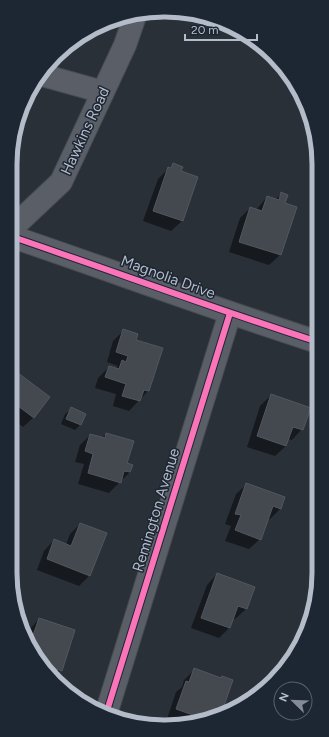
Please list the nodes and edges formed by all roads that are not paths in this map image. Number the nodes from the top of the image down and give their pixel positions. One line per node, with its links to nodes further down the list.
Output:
1 (133, 21): 3 (street, Hawkins Road)
2 (46, 76): 3 (street)
3 (103, 92): 4 (street, Hawkins Road)
4 (17, 223)
5 (17, 238): 6 (street, Magnolia Drive)
6 (230, 313): 7 (street, Magnolia Drive); 8 (street, Remington Avenue)
7 (312, 340)
8 (108, 709)

